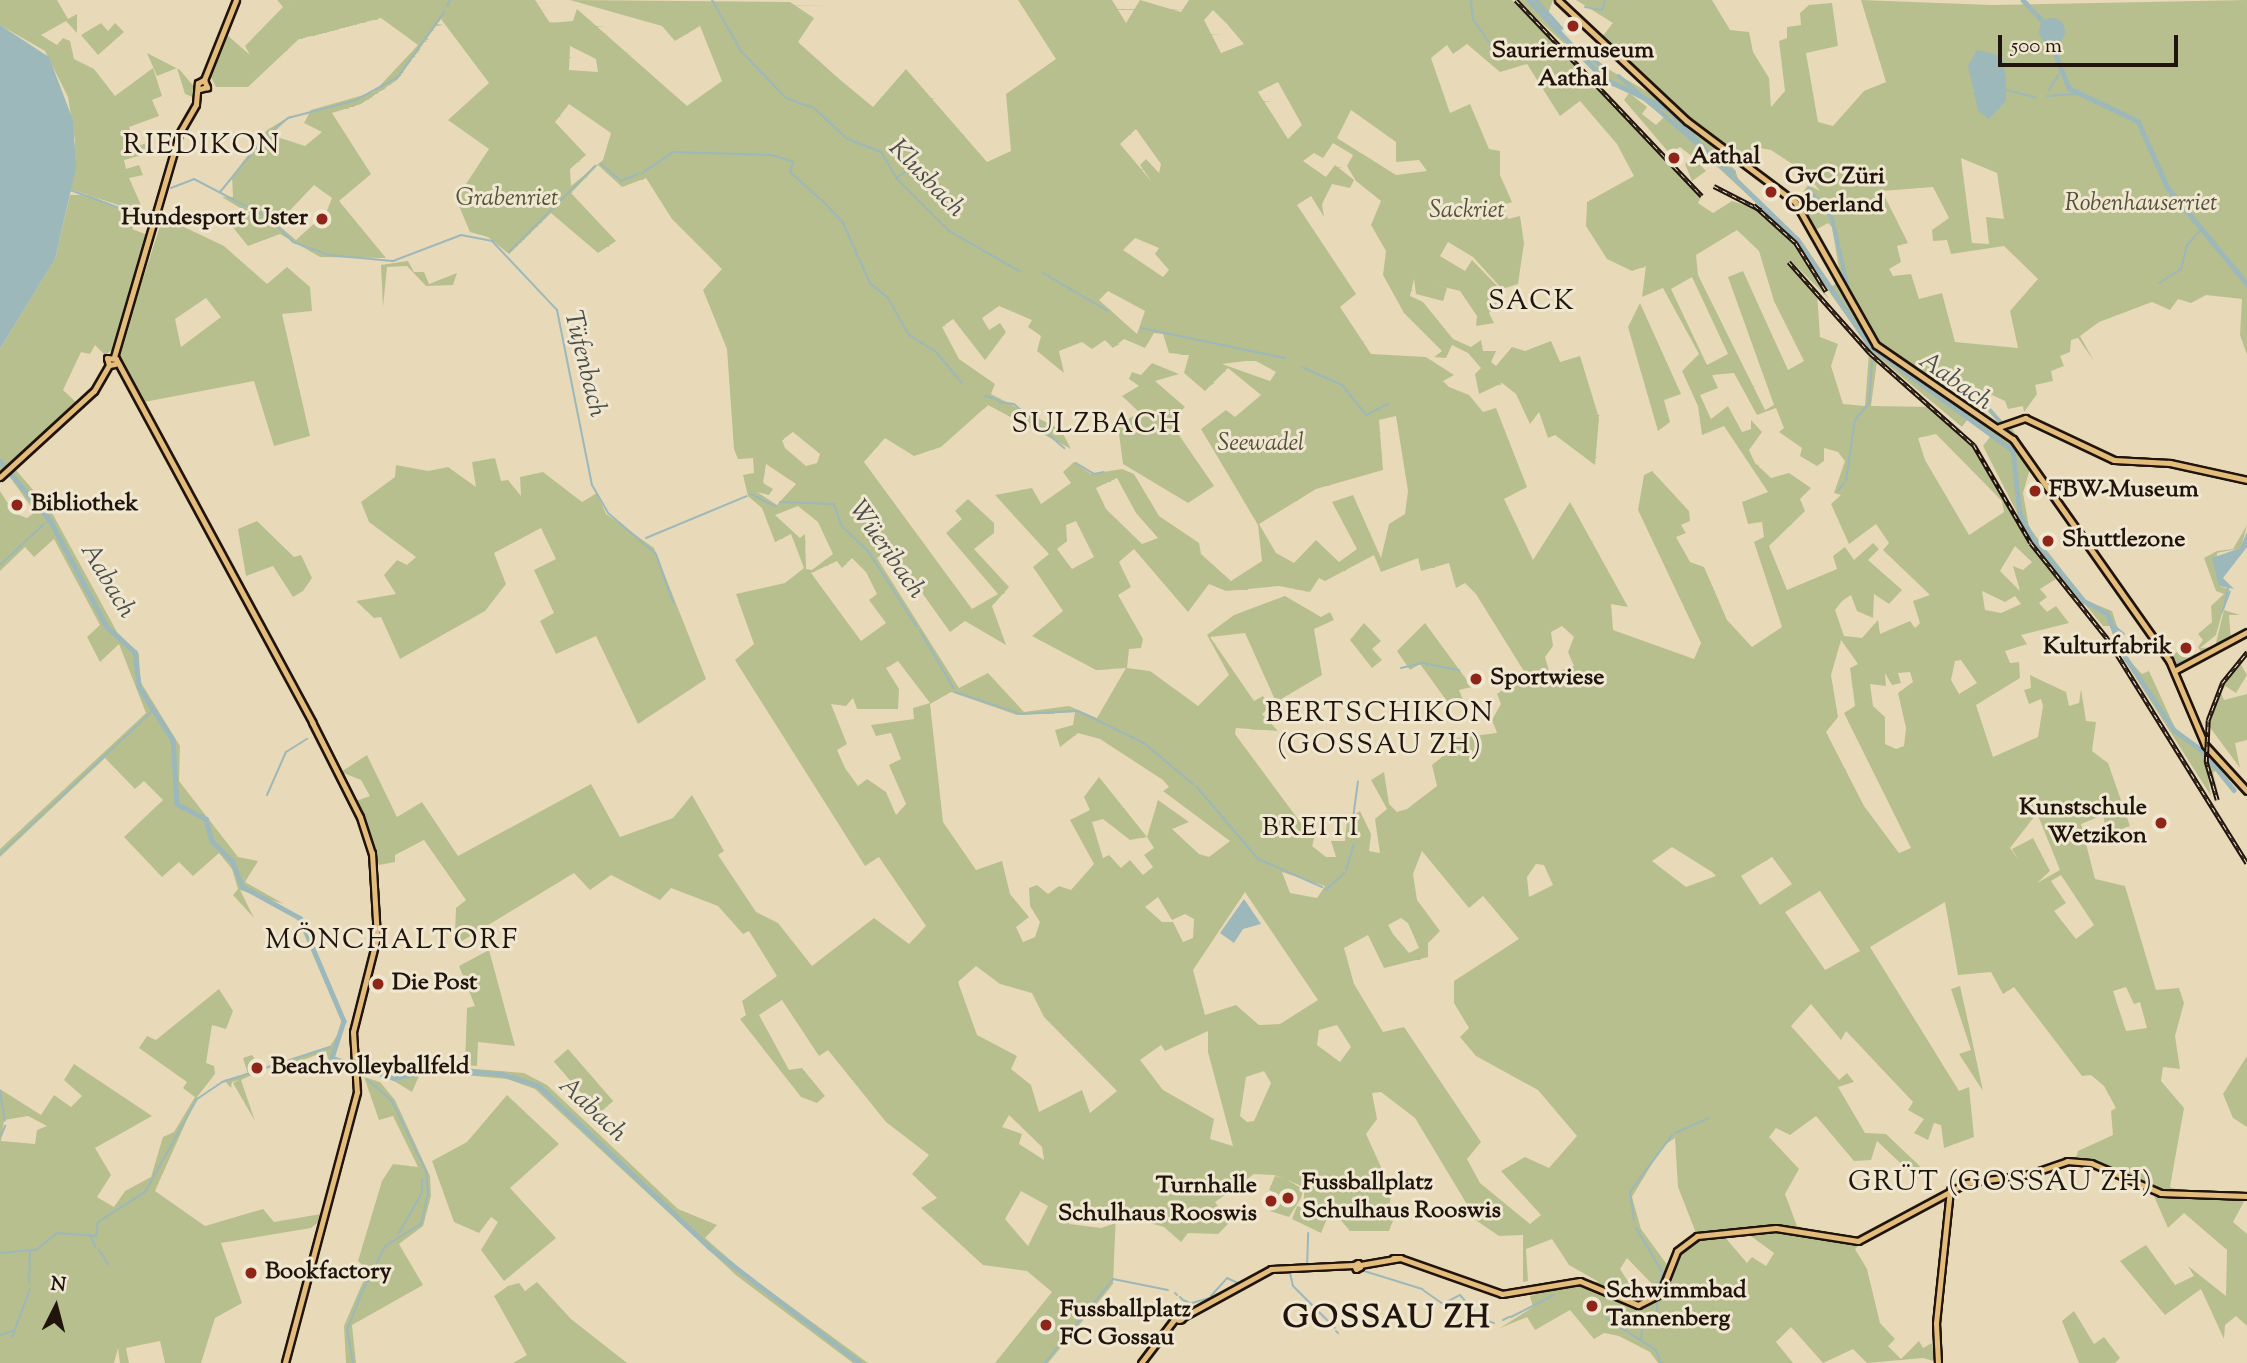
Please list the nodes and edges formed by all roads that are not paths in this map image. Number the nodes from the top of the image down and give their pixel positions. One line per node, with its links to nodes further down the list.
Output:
1 (236, 0): 3 (main road)
2 (1558, 0): 4 (main road)
3 (111, 362): 5 (main road); 13 (main road)
4 (2002, 423): 6 (main road); 8 (main road)
5 (0, 477)
6 (2247, 480)
7 (2247, 632): 9 (main road)
8 (2154, 642): 9 (main road); 9 (main road)
9 (2174, 671): 10 (main road)
10 (2247, 791)
11 (1950, 1190): 12 (main road); 14 (main road); 15 (main road)
12 (2247, 1196)
13 (285, 1363)
14 (1141, 1363)
15 (1938, 1363)

